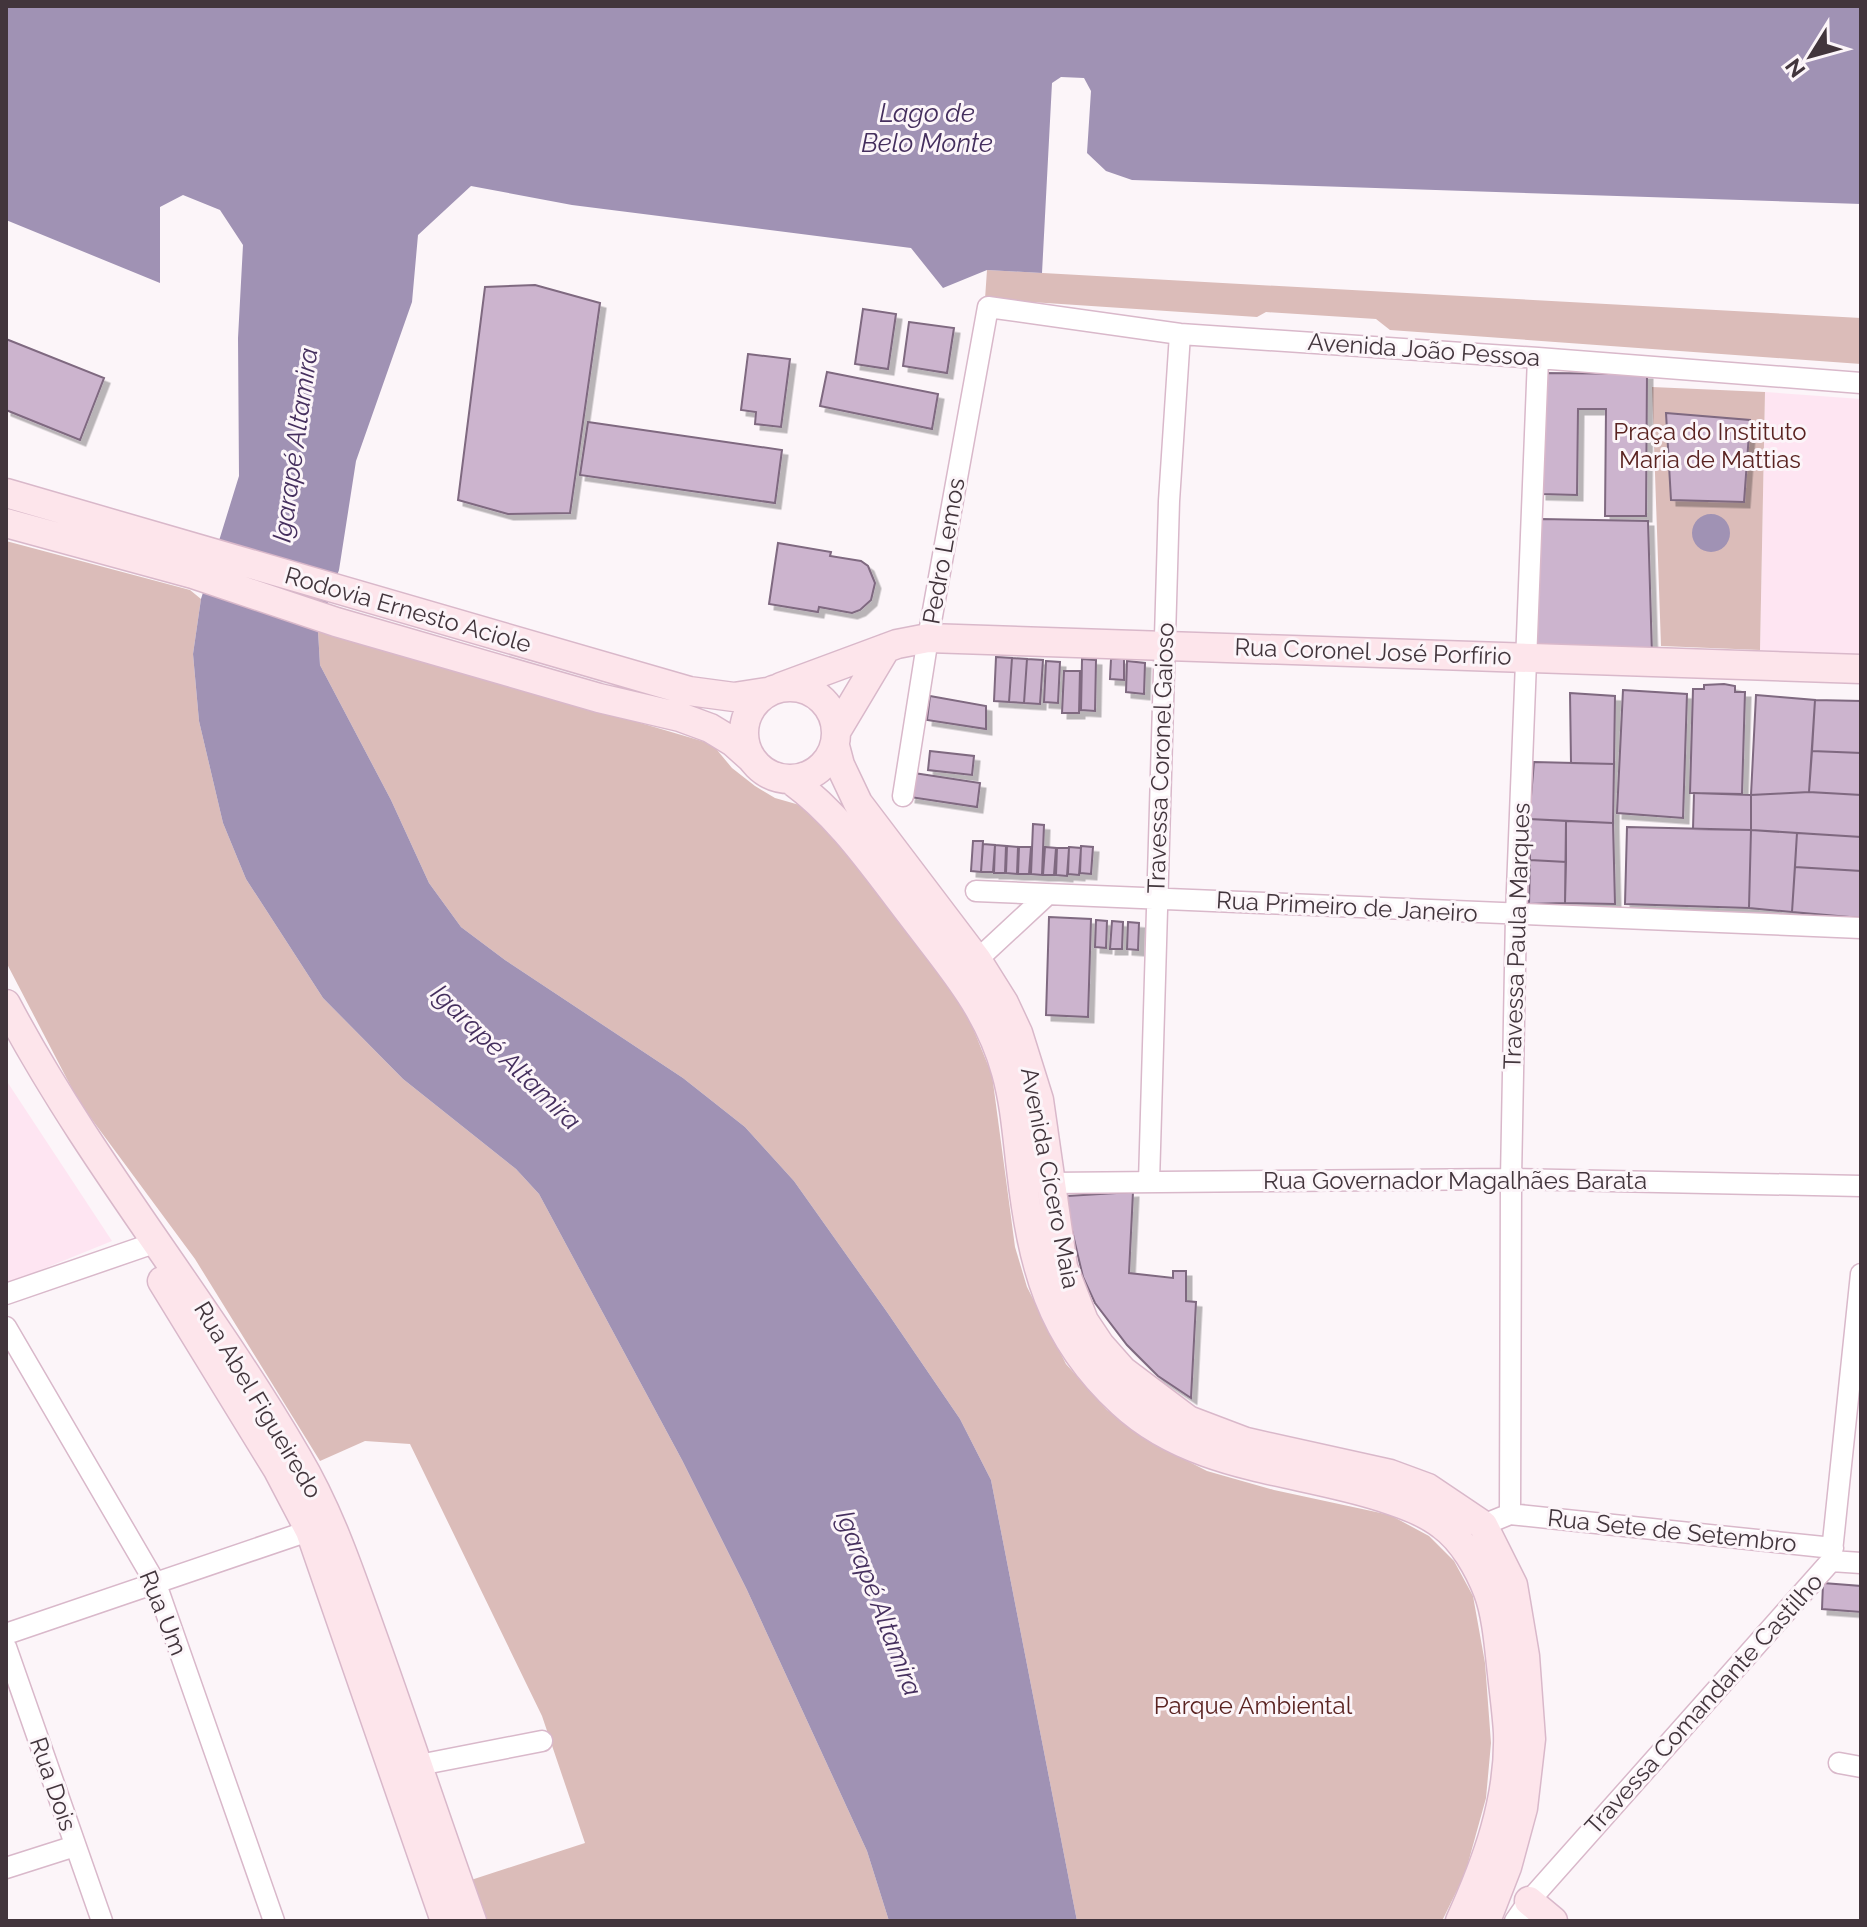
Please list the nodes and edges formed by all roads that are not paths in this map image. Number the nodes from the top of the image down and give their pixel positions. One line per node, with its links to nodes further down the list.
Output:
1 (988, 307): 2 (street, Avenida João Pessoa); 8 (street, Pedro Lemos)
2 (1180, 334): 3 (street, Avenida João Pessoa); 9 (street, Travessa Coronel Gaioso)
3 (1538, 358): 4 (street, Avenida João Pessoa); 11 (street, Travessa Paula Marques)
4 (1861, 383)
5 (6, 493): 7 (main road, Rodovia Ernesto Aciole)
6 (6, 523): 7 (main road, Rodovia Ernesto Aciole)
7 (197, 561): 13 (main road, Rodovia Ernesto Aciole); 15 (main road, Rodovia Ernesto Aciole)
8 (928, 638): 9 (main road, Rua Coronel José Porfírio); 10 (main road, Rua Coronel José Porfírio); 17 (street, Pedro Lemos)
9 (1164, 646): 11 (main road, Rua Coronel José Porfírio); 20 (street, Travessa Coronel Gaioso)
10 (886, 648): 13 (main road, Rua Coronel José Porfírio); 14 (main road)
11 (1527, 656): 12 (main road, Rua Coronel José Porfírio); 21 (street, Travessa Paula Marques)
12 (1861, 669)
13 (774, 690): 14 (main road); 15 (main road)
14 (836, 738): 16 (main road); 23 (main road, Avenida Cícero Maia)
15 (752, 759): 16 (main road)
16 (791, 780): 53 (main road, Avenida Cícero Maia)
17 (903, 796)
18 (976, 891): 19 (street, Rua Primeiro de Janeiro)
19 (1047, 895): 20 (street, Rua Primeiro de Janeiro); 23 (street)
20 (1157, 898): 21 (street, Rua Primeiro de Janeiro); 27 (street, Travessa Coronel Gaioso)
21 (1516, 915): 22 (street, Rua Primeiro de Janeiro); 26 (street, Travessa Paula Marques)
22 (1861, 928)
23 (977, 960): 28 (main road, Avenida Cícero Maia)
24 (6, 1004): 30 (main road, Rua Abel Figueiredo)
25 (6, 1038): 30 (main road, Rua Abel Figueiredo)
26 (1511, 1179): 27 (street, Rua Governador Magalhães Barata); 29 (street, Rua Governador Magalhães Barata); 34 (street, Travessa Paula Marques)
27 (1149, 1182): 28 (street, Rua Governador Magalhães Barata)
28 (1049, 1183): 35 (main road, Avenida Cícero Maia)
29 (1861, 1186)
30 (149, 1246): 32 (street); 36 (main road, Rua Abel Figueiredo)
31 (1861, 1274): 37 (street, Travessa Comandante Castilho)
32 (6, 1294)
33 (6, 1327): 39 (street, Rua Um)
34 (1510, 1514): 35 (street); 37 (street, Rua Sete de Setembro)
35 (1483, 1525): 54 (main road, Avenida Cícero Maia)
36 (321, 1527): 39 (street); 44 (main road, Rua Abel Figueiredo); 51 (main road, Rua Abel Figueiredo)
37 (1832, 1555): 38 (street, Rua Sete de Setembro); 48 (street, Travessa Comandante Castilho)
38 (1861, 1563)
39 (156, 1584): 40 (street); 50 (street, Rua Um)
40 (6, 1634)
41 (6, 1647): 46 (street, Rua Dois)
42 (542, 1741): 44 (street)
43 (1839, 1763): 45 (street)
44 (419, 1765): 52 (main road, Rua Abel Figueiredo)
45 (1861, 1767)
46 (75, 1846): 47 (street); 49 (street, Rua Dois)
47 (6, 1868)
48 (1522, 1911): 55 (main road)
49 (102, 1921)
50 (274, 1921)
51 (445, 1921)
52 (472, 1921)
53 (1460, 1921)
54 (1486, 1921)
55 (1553, 1921)

